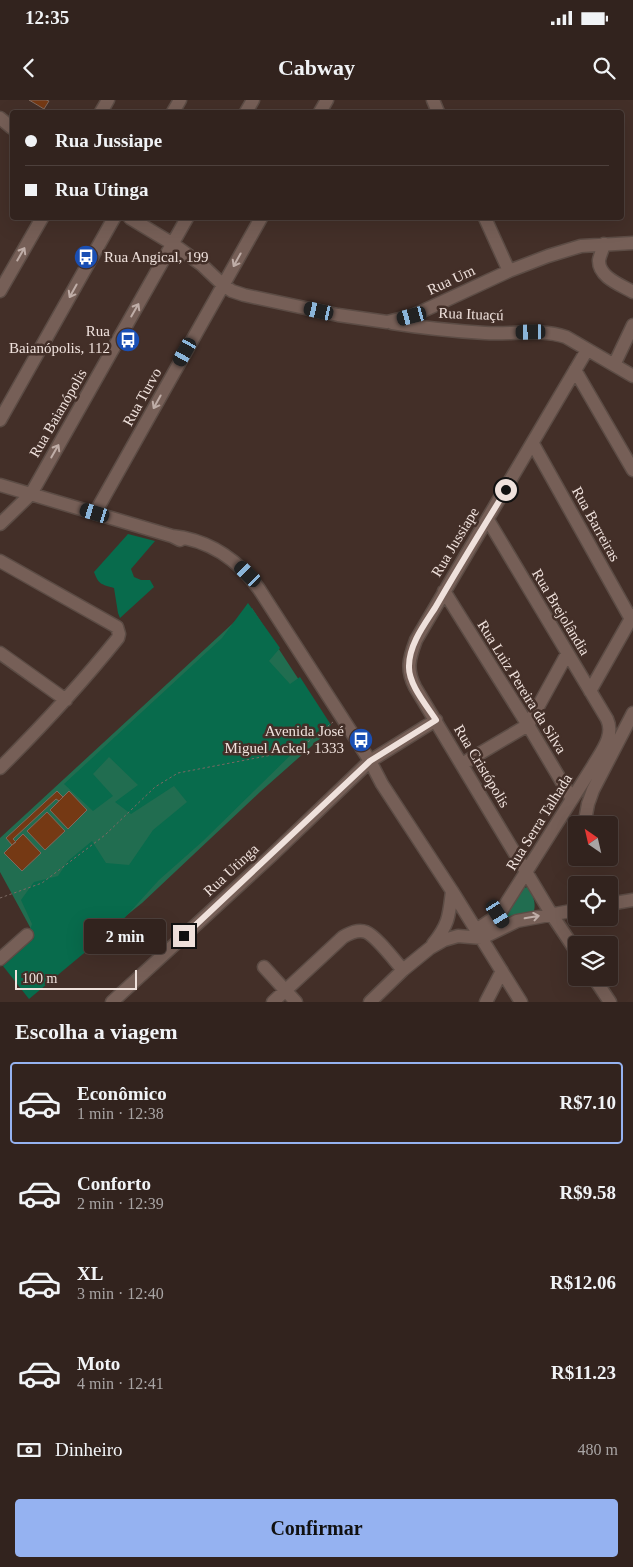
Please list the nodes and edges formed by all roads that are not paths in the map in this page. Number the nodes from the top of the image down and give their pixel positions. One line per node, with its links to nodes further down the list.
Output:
1 (0, 118): 2 (street)
2 (10, 126)
3 (41, 220): 14 (street, one-way to 3)
4 (113, 220): 24 (street, one-way to 24)
5 (133, 220): 10 (street, Rua Um)
6 (186, 220): 10 (street, Rua Baianópolis)
7 (260, 220): 13 (street, Rua Turvo, one-way to 13)
8 (486, 220): 12 (street)
9 (633, 243): 11 (street, Rua Um)
10 (173, 244): 13 (street, Rua Um); 28 (street, Rua Baianópolis, one-way to 10)
11 (604, 244): 12 (street, Rua Um); 15 (street)
12 (509, 270): 16 (street, Rua Um)
13 (223, 285): 17 (street, Rua Um); 29 (street, Rua Turvo, one-way to 29)
14 (0, 291)
15 (633, 292)
16 (420, 312): 17 (street, Rua Um); 19 (street)
17 (387, 322): 19 (street, Rua Ituaçú)
18 (633, 325): 21 (street)
19 (421, 328): 20 (street, Rua Ituaçú)
20 (587, 350): 21 (street, Rua Ituaçú); 22 (street, Rua Jussiape)
21 (614, 365): 23 (street, Rua Ituaçú)
22 (575, 370): 25 (street, Rua Jussiape); 26 (street)
23 (633, 376)
24 (0, 420)
25 (532, 444): 30 (street, Rua Jussiape); 35 (street, Rua Barreiras)
26 (633, 470)
27 (0, 485): 28 (street)
28 (31, 494): 29 (street); 31 (street, Rua Baianópolis)
29 (95, 513): 32 (street)
30 (488, 520): 34 (street, Rua Jussiape); 37 (street, Rua Brejolândia)
31 (0, 524)
32 (172, 536): 45 (street); 45 (street)
33 (0, 561): 40 (street)
34 (444, 591): 38 (street, Rua Jussiape); 44 (street, Rua Luiz Pereira da Silva)
35 (632, 617): 39 (street)
36 (0, 654): 40 (street)
37 (567, 654): 39 (street, Rua Brejolândia); 44 (street)
38 (410, 677): 43 (street, Rua Cristópolis)
39 (590, 691): 42 (street, Rua Brejolândia)
40 (66, 700): 47 (street)
41 (633, 713): 49 (street)
42 (607, 719): 48 (street, Rua Serra Talhada)
43 (436, 720): 45 (street, Rua Utinga); 46 (street, Rua Cristópolis)
44 (528, 725): 46 (street); 48 (street, Rua Luiz Pereira da Silva)
45 (368, 763): 51 (street); 67 (street, Rua Utinga)
46 (462, 764): 50 (street, Rua Cristópolis)
47 (0, 768)
48 (572, 800): 50 (street, Rua Serra Talhada)
49 (586, 815)
50 (527, 871): 55 (street, Rua Cristópolis); 56 (street, Rua Serra Talhada)
51 (452, 891): 57 (street); 60 (street)
52 (632, 901): 53 (street)
53 (618, 903)
54 (568, 912): 55 (street, Rua Serra Talhada)
55 (552, 915): 56 (street, Rua Serra Talhada, one-way to 55); 59 (street, Rua Cristópolis)
56 (502, 920): 57 (street, Rua Serra Talhada)
57 (479, 934): 60 (street); 64 (street)
58 (26, 935): 61 (street)
59 (568, 939)
60 (430, 948): 63 (street)
61 (0, 959)
62 (264, 967): 66 (street)
63 (403, 970): 66 (street); 70 (street)
64 (505, 976): 71 (street); 72 (street)
65 (599, 986): 73 (street)
66 (286, 990): 68 (street); 69 (street)
67 (112, 1002)
68 (273, 1002)
69 (296, 1002)
70 (370, 1002)
71 (486, 1002)
72 (521, 1002)
73 (610, 1002)

